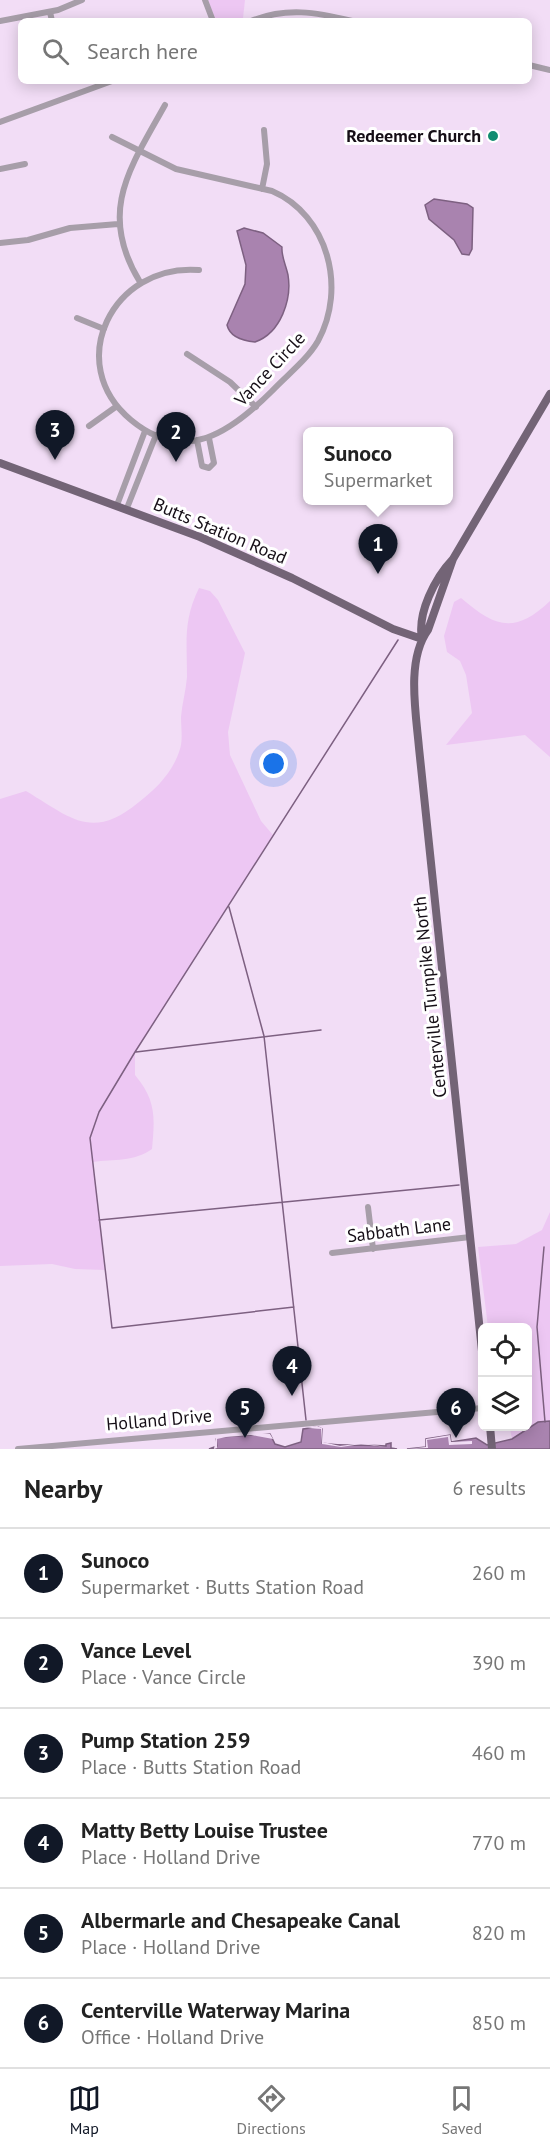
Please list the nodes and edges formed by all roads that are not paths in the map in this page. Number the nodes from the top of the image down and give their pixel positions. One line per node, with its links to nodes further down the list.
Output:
1 (82, 0): 3 (street)
2 (205, 0): 5 (street)
3 (50, 12): 4 (street); 8 (street)
4 (51, 18)
5 (212, 18)
6 (260, 18): 7 (street)
7 (336, 18)
8 (0, 21)
9 (532, 66): 10 (street)
10 (550, 70)
11 (104, 84): 13 (street)
12 (165, 105): 16 (street)
13 (0, 122)
14 (264, 130): 19 (street)
15 (112, 137): 16 (street, Vance Circle)
16 (139, 152): 19 (street, Vance Circle); 20 (street)
17 (25, 164): 18 (street)
18 (0, 169)
19 (262, 189): 29 (street, Vance Circle)
20 (118, 224): 21 (street); 23 (street)
21 (0, 243)
22 (199, 270): 23 (street, Vance Circle)
23 (140, 282): 25 (street, Vance Circle)
24 (77, 318): 25 (street)
25 (104, 329): 28 (street, Vance Circle)
26 (187, 354): 29 (street)
27 (550, 394): 38 (main road, Centerville Turnpike North)
28 (117, 406): 30 (street); 31 (street, Vance Circle)
29 (256, 407): 33 (street, Vance Circle)
30 (89, 426)
31 (145, 431): 32 (street, Vance Circle); 36 (street)
32 (156, 435): 34 (street, Vance Circle); 37 (street)
33 (209, 438): 34 (street, Vance Circle); 34 (street)
34 (196, 440)
35 (0, 463): 36 (main road, Butts Station Road)
36 (117, 505): 37 (main road, Butts Station Road)
37 (127, 508): 38 (main road, Butts Station Road)
38 (422, 639): 40 (main road, Centerville Turnpike North)
39 (368, 1207): 41 (street)
40 (470, 1237): 41 (street, Sabbath Lane); 43 (main road, Centerville Turnpike North)
41 (373, 1249): 42 (street, Sabbath Lane)
42 (332, 1253)
43 (480, 1323)
44 (478, 1408): 47 (street, Holland Drive)
45 (490, 1431): 46 (main road)
46 (492, 1446)
47 (18, 1449)

